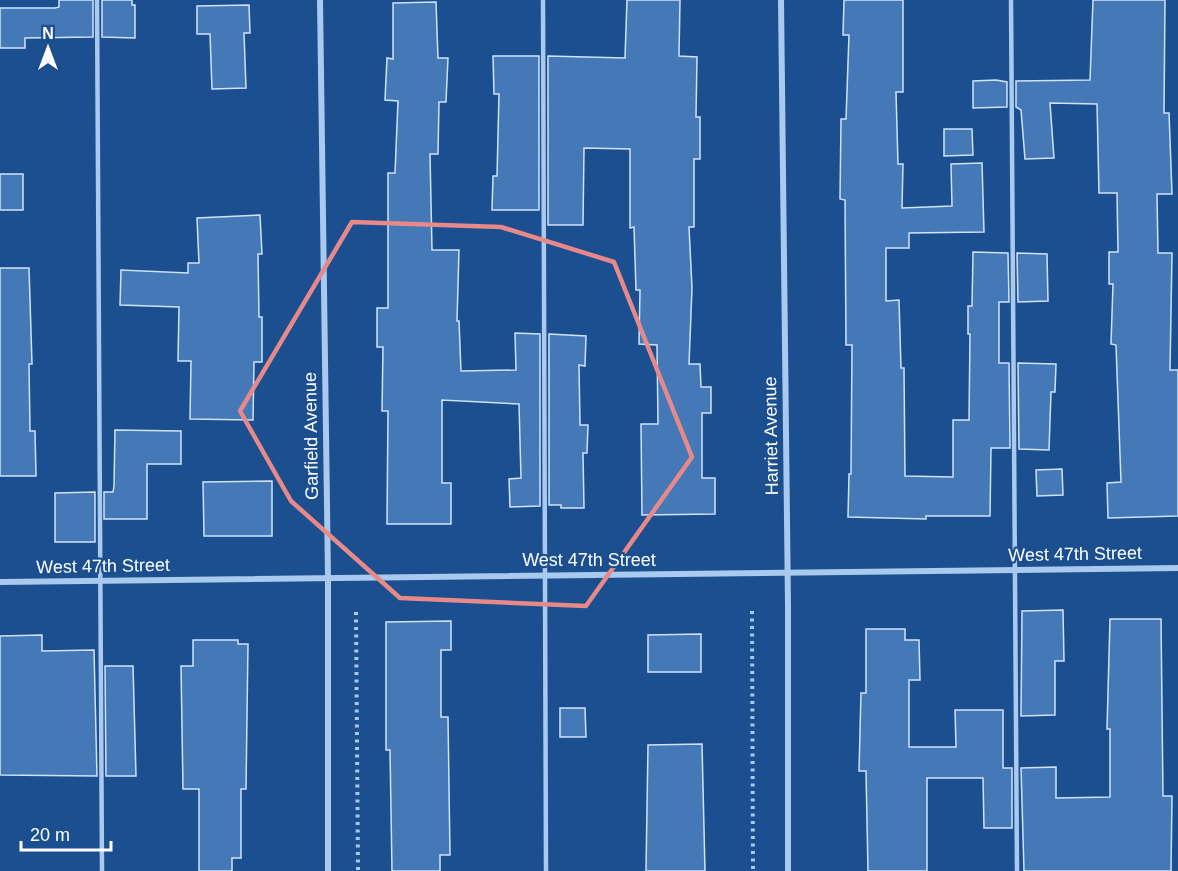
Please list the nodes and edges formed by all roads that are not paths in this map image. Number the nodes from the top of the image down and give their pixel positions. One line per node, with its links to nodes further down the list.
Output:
1 (97, 0): 12 (lane)
2 (320, 0): 10 (street, Garfield Avenue)
3 (543, 0): 9 (lane)
4 (781, 0): 8 (street, Harriet Avenue)
5 (1011, 0): 7 (lane)
6 (1178, 568): 7 (street, West 47th Street)
7 (1017, 570): 8 (street, West 47th Street); 17 (lane)
8 (787, 574): 9 (street, West 47th Street); 16 (street, Harriet Avenue)
9 (543, 575): 10 (street, West 47th Street); 15 (lane)
10 (328, 577): 12 (street, West 47th Street); 14 (street, Garfield Avenue)
11 (0, 582): 12 (street, West 47th Street)
12 (100, 582): 13 (lane)
13 (102, 871)
14 (328, 871)
15 (546, 871)
16 (788, 871)
17 (1017, 871)

